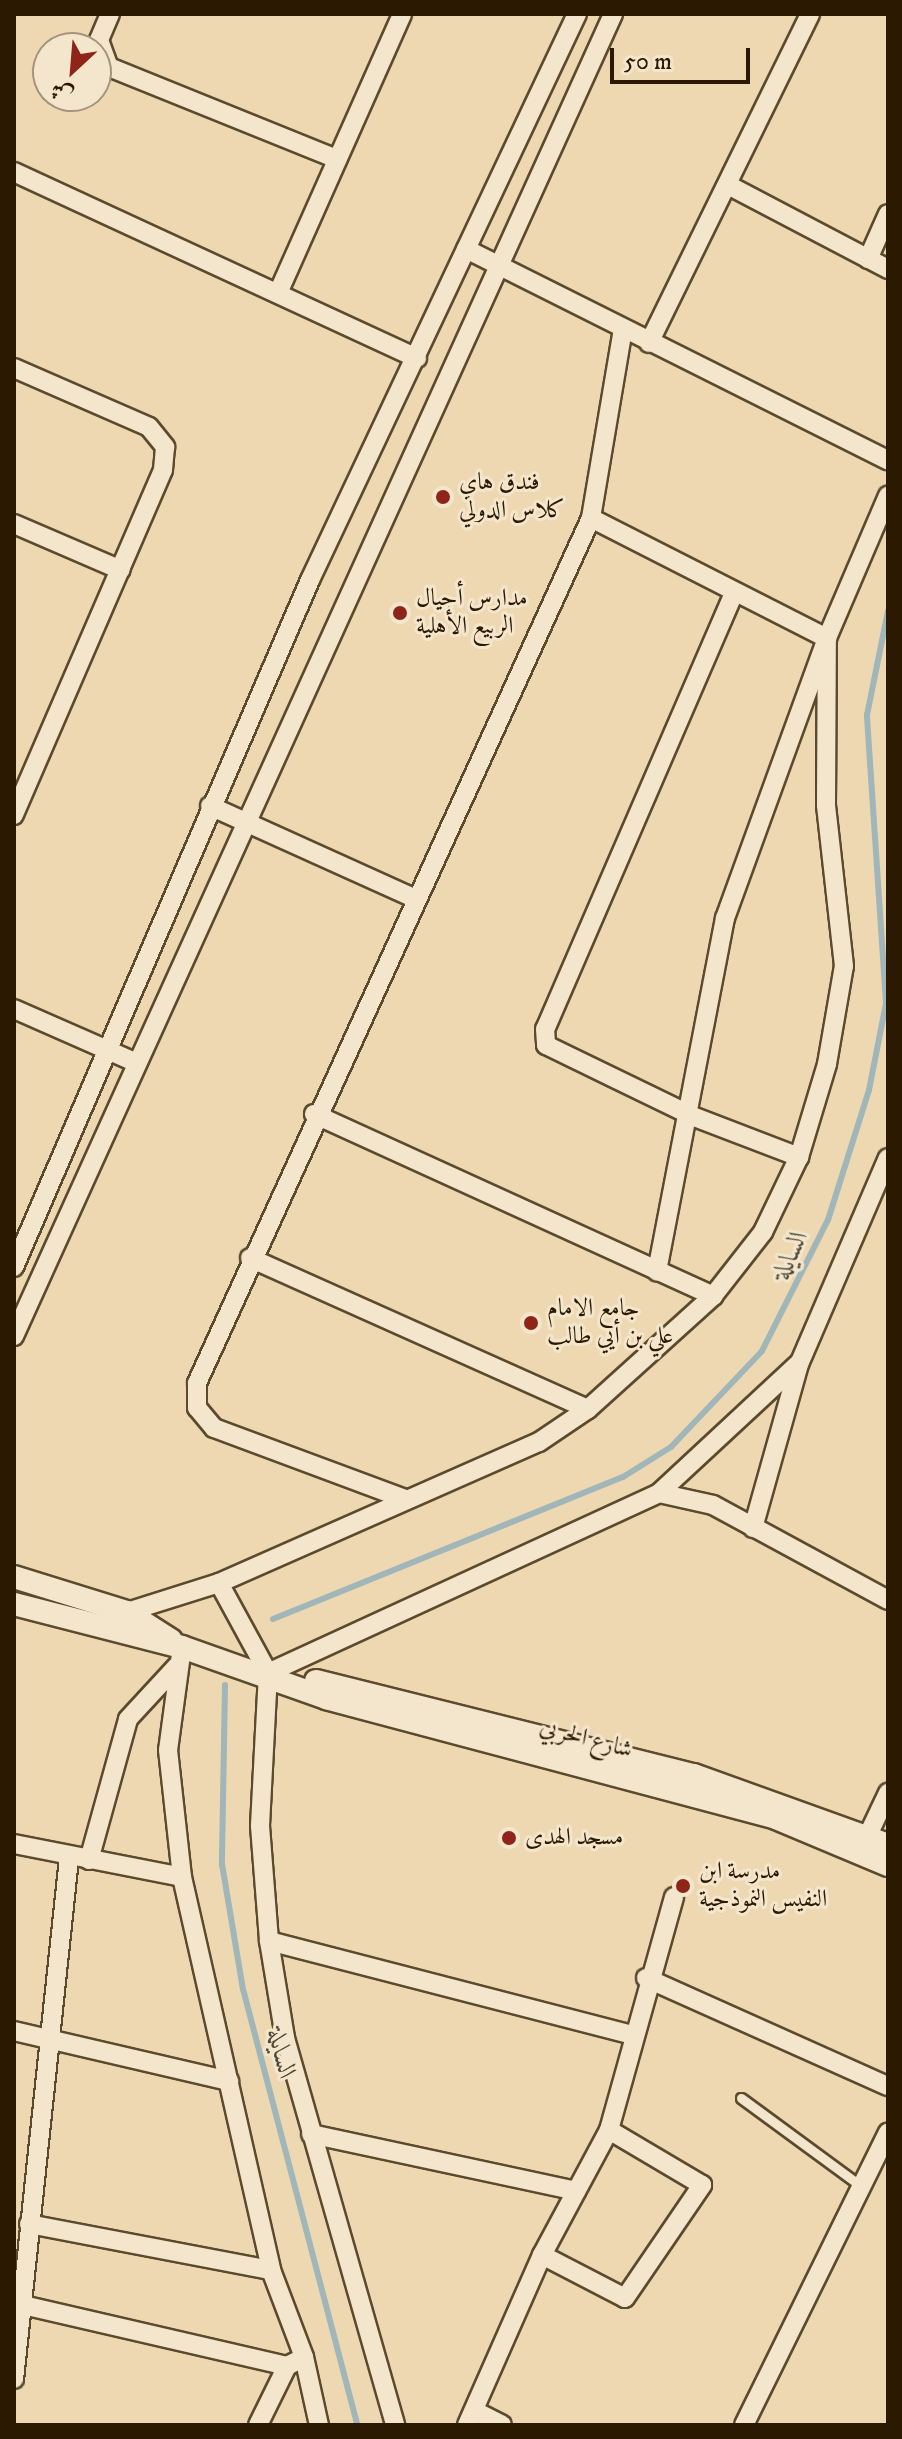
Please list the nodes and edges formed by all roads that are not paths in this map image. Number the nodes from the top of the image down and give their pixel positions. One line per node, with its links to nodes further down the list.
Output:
1 (110, 14): 6 (street)
2 (402, 14): 6 (street)
3 (577, 14): 10 (street)
4 (613, 14): 12 (street)
5 (810, 14): 8 (street)
6 (337, 159): 14 (street)
7 (14, 172): 14 (street)
8 (728, 185): 11 (street); 16 (street)
9 (888, 214): 11 (street)
10 (466, 249): 12 (street); 17 (street)
11 (868, 259): 13 (street)
12 (496, 264): 15 (street); 28 (street)
13 (888, 269)
14 (278, 293): 17 (street)
15 (623, 329): 16 (street); 21 (street)
16 (649, 343): 19 (street)
17 (417, 358): 26 (street)
18 (14, 368): 23 (street)
19 (888, 460)
20 (888, 496): 25 (street)
21 (591, 518): 24 (street); 29 (street)
22 (14, 524): 23 (street)
23 (121, 570): 27 (street)
24 (734, 593): 25 (street); 34 (street)
25 (827, 638): 34 (street); 35 (street)
26 (210, 806): 28 (street); 31 (street)
27 (14, 815)
28 (242, 820): 29 (street); 32 (street)
29 (414, 898): 33 (street)
30 (14, 1009): 31 (street)
31 (106, 1049): 32 (street); 37 (street)
32 (137, 1063): 42 (street)
33 (314, 1114): 38 (street); 40 (street)
34 (692, 1116): 35 (street); 40 (street)
35 (799, 1157): 41 (street)
36 (888, 1158): 43 (street)
37 (22, 1228): 39 (street)
38 (250, 1258): 44 (street); 46 (street)
39 (14, 1267)
40 (657, 1272): 41 (street)
41 (713, 1296): 44 (street)
42 (14, 1336)
43 (800, 1362): 45 (street); 47 (street)
44 (588, 1409): 46 (street)
45 (659, 1493): 47 (street); 54 (street)
46 (405, 1499): 49 (street)
47 (753, 1528): 50 (street)
48 (14, 1577): 52 (street, شارع الحربي)
49 (219, 1583): 52 (street); 54 (street)
50 (888, 1600)
51 (14, 1604): 53 (street, شارع الحربي)
52 (127, 1612): 53 (street, شارع الحربي)
53 (179, 1657): 54 (street, شارع الحربي); 59 (street); 61 (street)
54 (268, 1673): 56 (street, شارع الحربي); 60 (street, شارع الحربي); 63 (street)
55 (888, 1793): 56 (street)
56 (878, 1840)
57 (14, 1844): 58 (street)
58 (69, 1858): 59 (street); 67 (street)
59 (89, 1860): 61 (street)
60 (888, 1865)
61 (182, 1877): 68 (street)
62 (674, 1897): 64 (street)
63 (269, 1941): 66 (street); 73 (street)
64 (646, 1978): 66 (street); 69 (street)
65 (14, 2031): 67 (street)
66 (632, 2035): 71 (street)
67 (49, 2040): 68 (street); 76 (street)
68 (229, 2081): 78 (street)
69 (888, 2086)
70 (741, 2098): 74 (lane)
71 (609, 2130): 75 (street); 77 (street)
72 (888, 2132): 74 (street)
73 (311, 2134): 75 (street); 86 (street)
74 (861, 2186): 88 (street)
75 (576, 2191): 77 (street)
76 (29, 2224): 78 (street); 79 (street)
77 (542, 2255): 83 (street)
78 (271, 2270): 80 (street)
79 (23, 2305): 81 (street); 82 (street)
80 (304, 2357): 81 (street); 85 (street)
81 (287, 2366): 84 (street)
82 (14, 2379)
83 (471, 2418): 87 (street)
84 (258, 2425)
85 (319, 2425)
86 (395, 2425)
87 (502, 2425)
88 (744, 2425)

